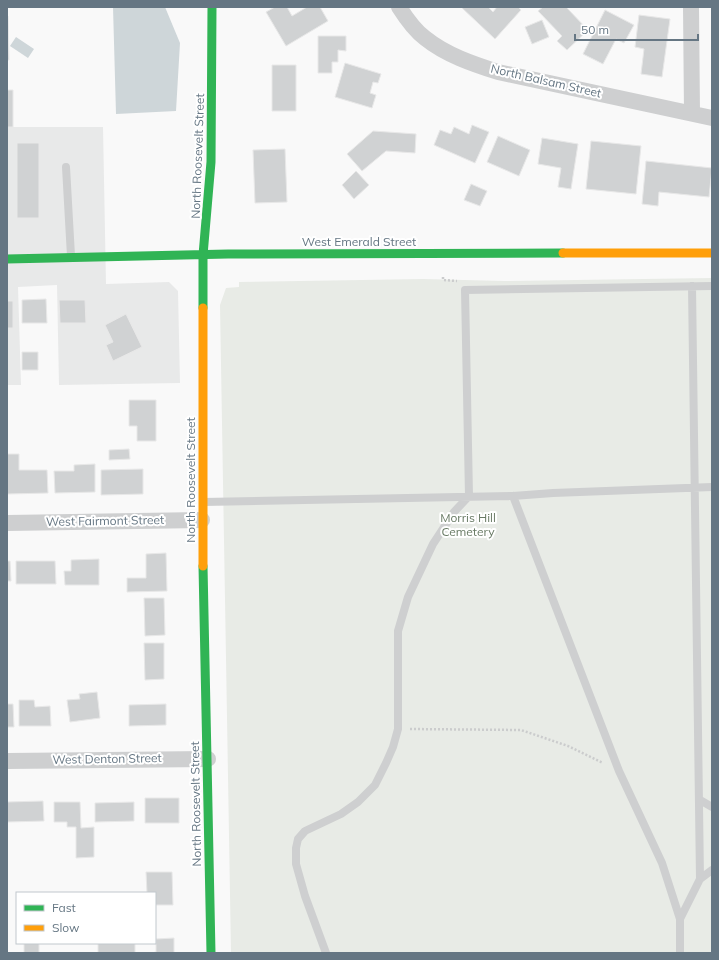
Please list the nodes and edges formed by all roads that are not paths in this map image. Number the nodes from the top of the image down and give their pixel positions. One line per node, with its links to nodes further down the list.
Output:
1 (212, 7): 8 (street, North Roosevelt Street)
2 (399, 7): 4 (street, North Balsam Street)
3 (691, 7): 4 (street)
4 (692, 113): 5 (street, North Balsam Street)
5 (712, 118)
6 (66, 167): 9 (lane)
7 (712, 253): 8 (street, West Emerald Street)
8 (203, 256): 9 (street, West Emerald Street); 17 (street, North Roosevelt Street)
9 (71, 258): 10 (street, West Emerald Street)
10 (7, 259)
11 (692, 286): 12 (lane); 14 (lane); 15 (lane)
12 (712, 286)
13 (712, 487): 14 (lane)
14 (696, 488): 16 (lane); 22 (lane)
15 (469, 496): 16 (lane); 17 (lane); 28 (lane)
16 (513, 496): 26 (lane)
17 (202, 502): 18 (street, North Roosevelt Street)
18 (202, 520): 19 (street, West Fairmont Street); 20 (street, North Roosevelt Street)
19 (7, 523)
20 (208, 758): 21 (street, West Denton Street); 27 (street, North Roosevelt Street)
21 (7, 761)
22 (700, 800): 23 (lane); 25 (lane)
23 (712, 807)
24 (712, 870): 25 (lane)
25 (700, 880): 26 (lane)
26 (680, 919): 29 (lane)
27 (211, 953)
28 (326, 953)
29 (680, 953)

